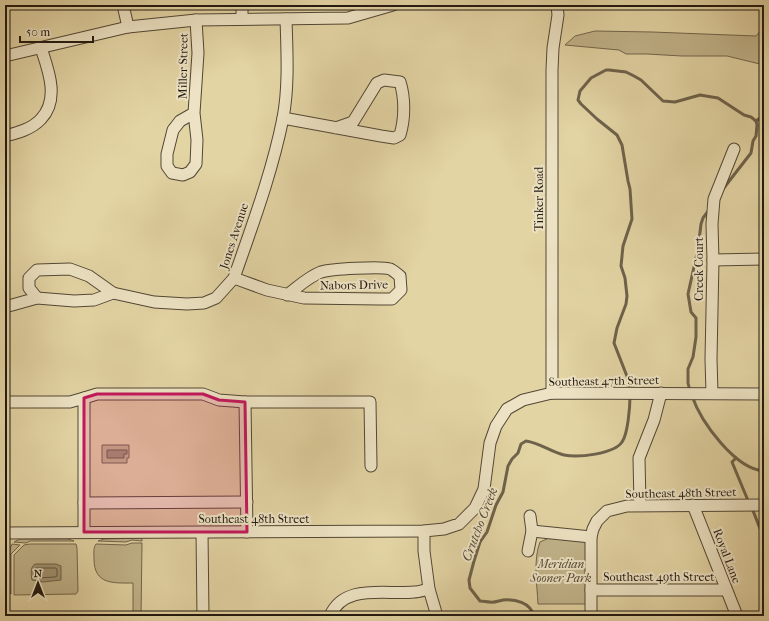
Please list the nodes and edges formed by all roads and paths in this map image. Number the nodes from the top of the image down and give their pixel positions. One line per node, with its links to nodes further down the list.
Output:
1 (123, 5): 8 (street)
2 (242, 5): 5 (street)
3 (392, 5): 6 (street)
4 (557, 5): 23 (street, Tinker Road)
5 (242, 19): 6 (street); 7 (street)
6 (286, 19): 12 (street, Jones Avenue)
7 (196, 20): 8 (street); 11 (street, Miller Street)
8 (128, 27): 9 (street)
9 (41, 48): 10 (street); 14 (street)
10 (5, 56)
11 (194, 113): 11 (street, Miller Street)
12 (283, 118): 13 (street); 18 (street, Jones Avenue)
13 (336, 128): 13 (street)
14 (5, 136)
15 (734, 149): 17 (street, Creek Court)
16 (764, 259): 17 (street)
17 (713, 260): 25 (street, Creek Court)
18 (234, 278): 19 (street, Jones Avenue); 20 (street, Nabors Drive)
19 (113, 293): 21 (street); 21 (street, Jones Avenue)
20 (287, 295): 20 (street, Nabors Drive)
21 (38, 298): 22 (street)
22 (5, 307)
23 (552, 393): 24 (street, Southeast 47th Street); 31 (street, Southeast 47th Street)
24 (662, 393): 25 (street, Southeast 47th Street); 34 (street)
25 (712, 393): 26 (street, Southeast 47th Street)
26 (764, 394)
27 (84, 398): 28 (street); 29 (street); 33 (street)
28 (5, 402)
29 (245, 402): 30 (street); 32 (street)
30 (371, 466)
31 (484, 489): 38 (street, Southeast 48th Street)
32 (247, 502): 33 (street); 42 (street)
33 (84, 503): 40 (street)
34 (640, 505): 35 (street, Southeast 48th Street); 44 (street, Southeast 48th Street)
35 (693, 505): 36 (street, Southeast 48th Street); 48 (street, Royal Lane)
36 (764, 505)
37 (530, 516): 39 (street)
38 (424, 531): 42 (street, Southeast 48th Street); 46 (street)
39 (532, 531): 44 (street); 45 (street)
40 (84, 532): 41 (street, Southeast 48th Street); 43 (street, Southeast 48th Street)
41 (202, 532): 42 (street, Southeast 48th Street); 49 (street)
42 (247, 532)
43 (5, 533)
44 (591, 537): 47 (street)
45 (528, 551)
46 (429, 589): 50 (street); 51 (street)
47 (591, 590): 48 (street, Southeast 49th Street); 52 (street)
48 (726, 590): 53 (street, Royal Lane)
49 (203, 616)
50 (330, 616)
51 (436, 616)
52 (591, 616)
53 (737, 616)

